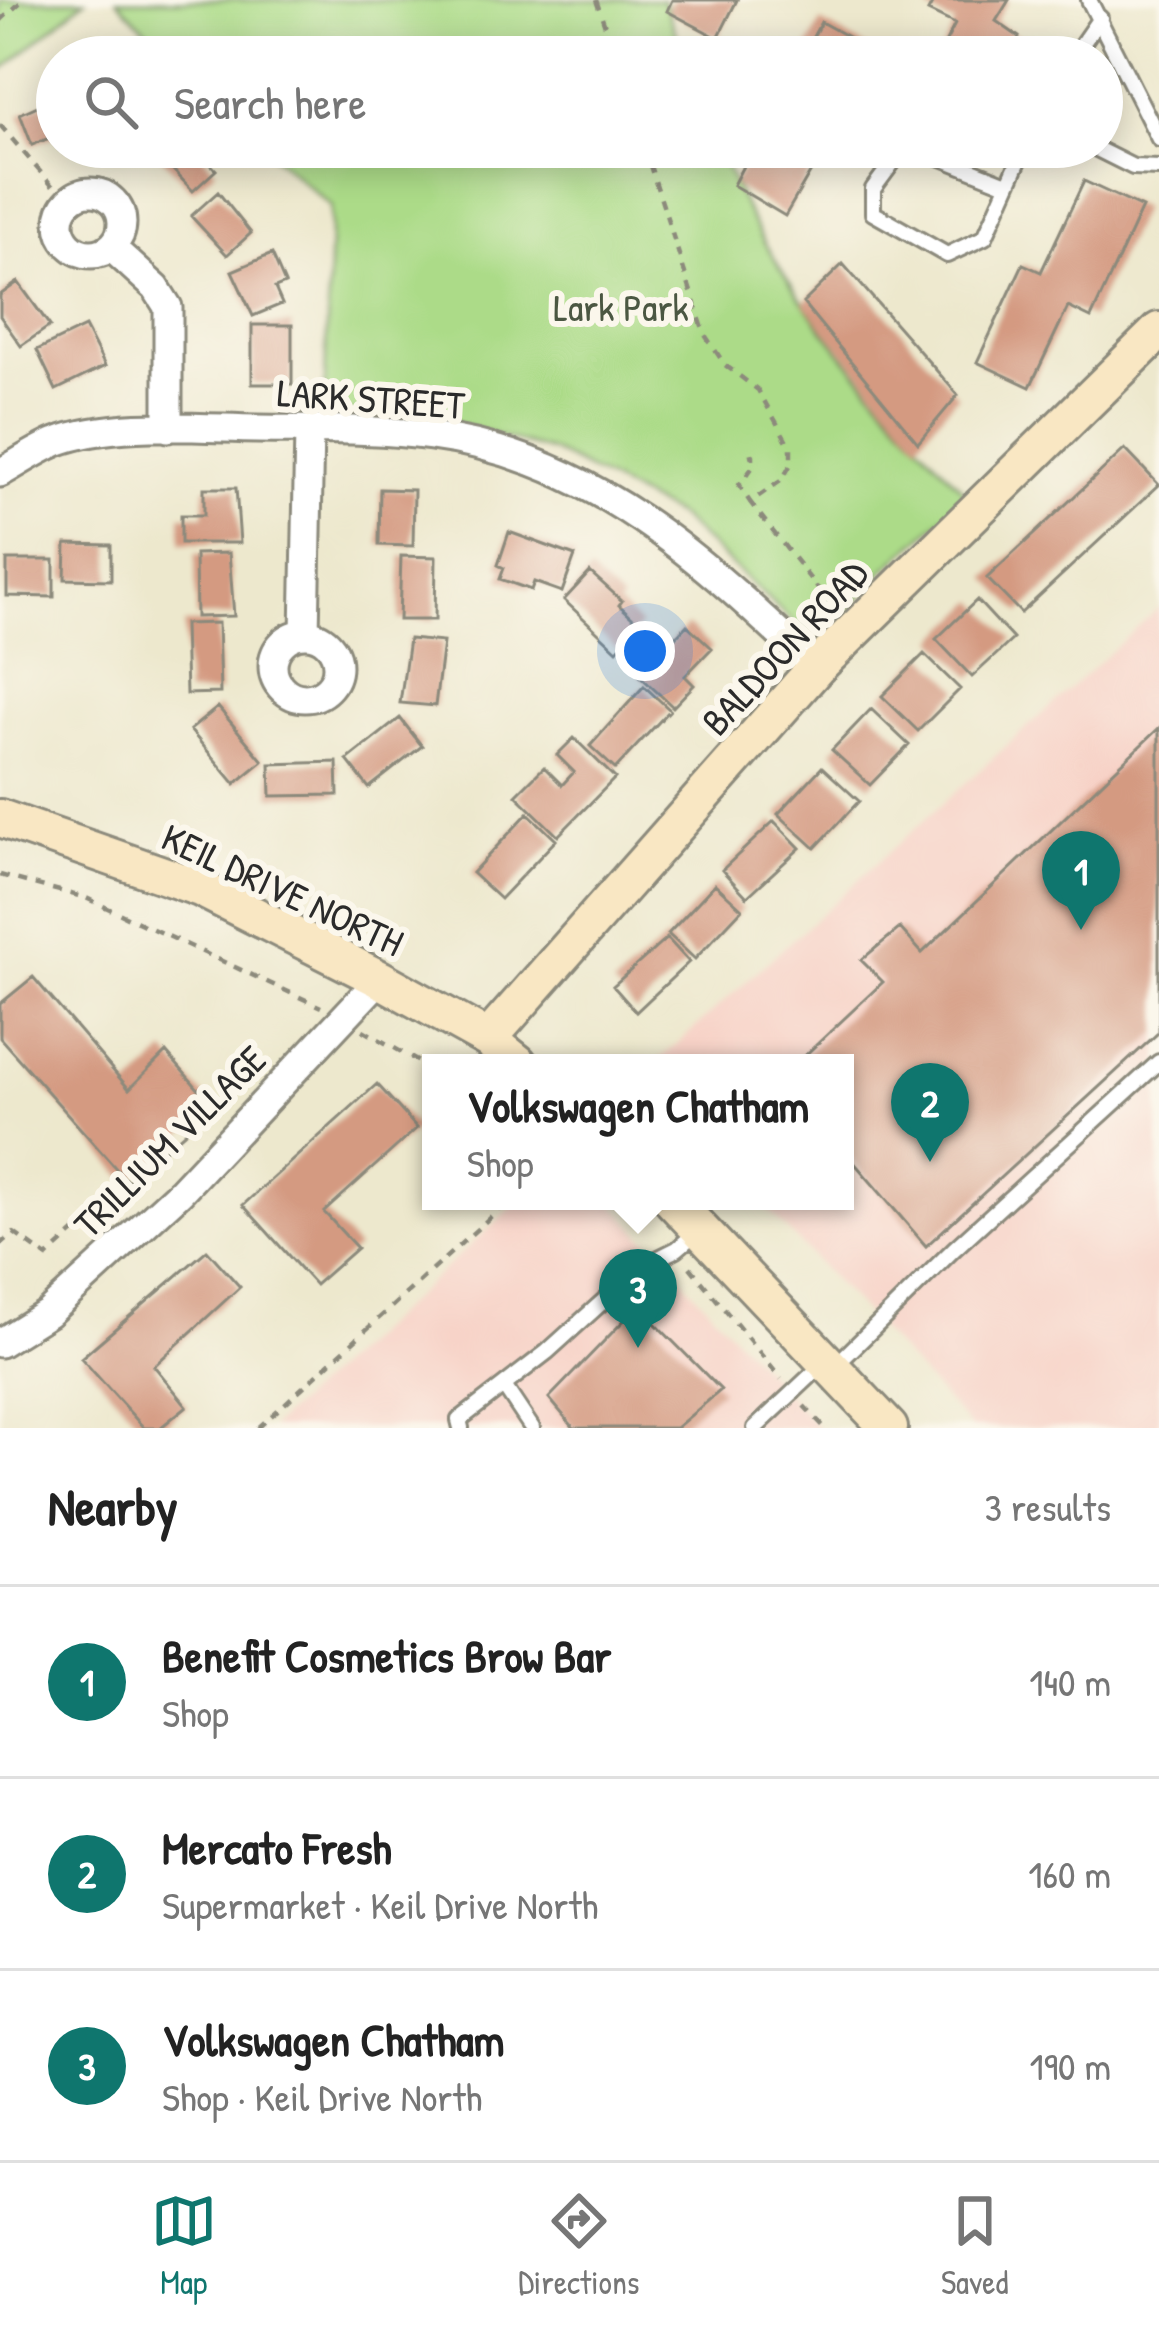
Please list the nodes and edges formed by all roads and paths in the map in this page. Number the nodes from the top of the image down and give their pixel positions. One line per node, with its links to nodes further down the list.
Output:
1 (22, 0): 5 (path)
2 (596, 0): 6 (path)
3 (1089, 0): 4 (lane)
4 (1100, 18): 7 (lane); 8 (lane)
5 (0, 21)
6 (609, 36)
7 (1088, 36)
8 (1109, 36)
9 (1123, 65): 11 (lane)
10 (0, 125): 13 (path)
11 (1159, 139)
12 (1123, 162): 19 (lane)
13 (36, 167)
14 (37, 168): 21 (path)
15 (651, 168): 28 (path)
16 (888, 168): 20 (lane)
17 (967, 168): 20 (lane)
18 (1014, 168): 20 (lane)
19 (1159, 168)
20 (1007, 184)
21 (67, 203): 22 (street); 22 (street)
22 (111, 247): 24 (street)
23 (1159, 331): 29 (street, BALDOON ROAD)
24 (168, 428): 25 (street, LARK STREET); 27 (street, LARK STREET)
25 (309, 430): 30 (street); 31 (street, LARK STREET)
26 (749, 456): 28 (path)
27 (0, 473)
28 (750, 502): 29 (path)
29 (852, 631): 31 (street, BALDOON ROAD)
30 (305, 634)
31 (816, 668): 36 (street, BALDOON ROAD)
32 (0, 818): 34 (street, KEIL DRIVE NORTH)
33 (0, 875): 35 (path)
34 (380, 979): 35 (street, TRILLIUM VILLAGE); 36 (street, KEIL DRIVE NORTH)
35 (340, 1017): 39 (path); 46 (street, TRILLIUM VILLAGE)
36 (488, 1039): 37 (street, KEIL DRIVE NORTH)
37 (507, 1054)
38 (1159, 1062): 47 (lane)
39 (422, 1064)
40 (498, 1210): 50 (path)
41 (645, 1210): 44 (path)
42 (677, 1210): 44 (street)
43 (115, 1218): 45 (path)
44 (689, 1238): 47 (street); 48 (lane); 49 (path)
45 (0, 1245)
46 (0, 1343)
47 (829, 1365): 49 (lane); 55 (street)
48 (504, 1386): 51 (lane); 52 (lane)
49 (792, 1393): 53 (lane); 54 (path)
50 (258, 1428)
51 (461, 1428)
52 (532, 1428)
53 (755, 1428)
54 (825, 1428)
55 (889, 1428)

